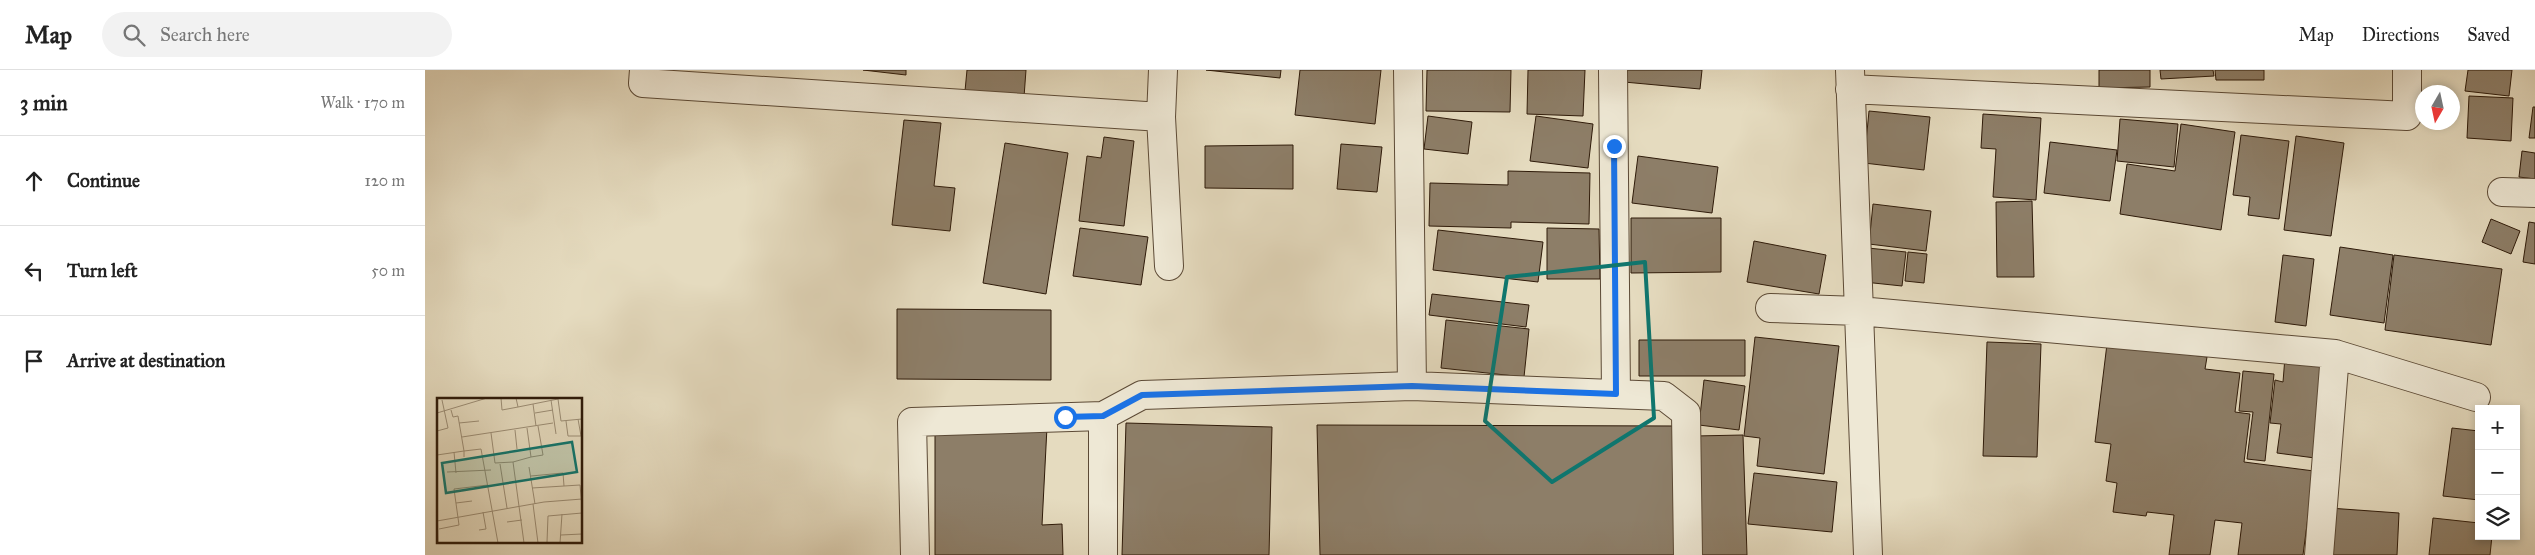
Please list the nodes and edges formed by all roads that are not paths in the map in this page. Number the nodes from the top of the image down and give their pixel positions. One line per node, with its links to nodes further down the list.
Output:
1 (644, 70): 7 (street)
2 (1163, 70): 7 (street)
3 (1407, 70): 14 (street)
4 (1613, 70): 15 (street)
5 (2407, 70): 6 (street)
6 (1850, 80): 12 (street)
7 (1161, 117): 10 (street)
8 (2502, 192): 9 (street)
9 (2535, 193)
10 (1169, 266)
11 (1770, 308): 12 (street)
12 (1859, 311): 13 (street); 21 (street)
13 (2335, 354): 16 (street); 22 (street)
14 (1412, 386): 15 (street); 17 (street)
15 (1616, 394): 20 (street)
16 (2476, 397)
17 (1103, 416): 18 (street); 19 (street)
18 (915, 555)
19 (1103, 555)
20 (1688, 555)
21 (1869, 555)
22 (2319, 555)

